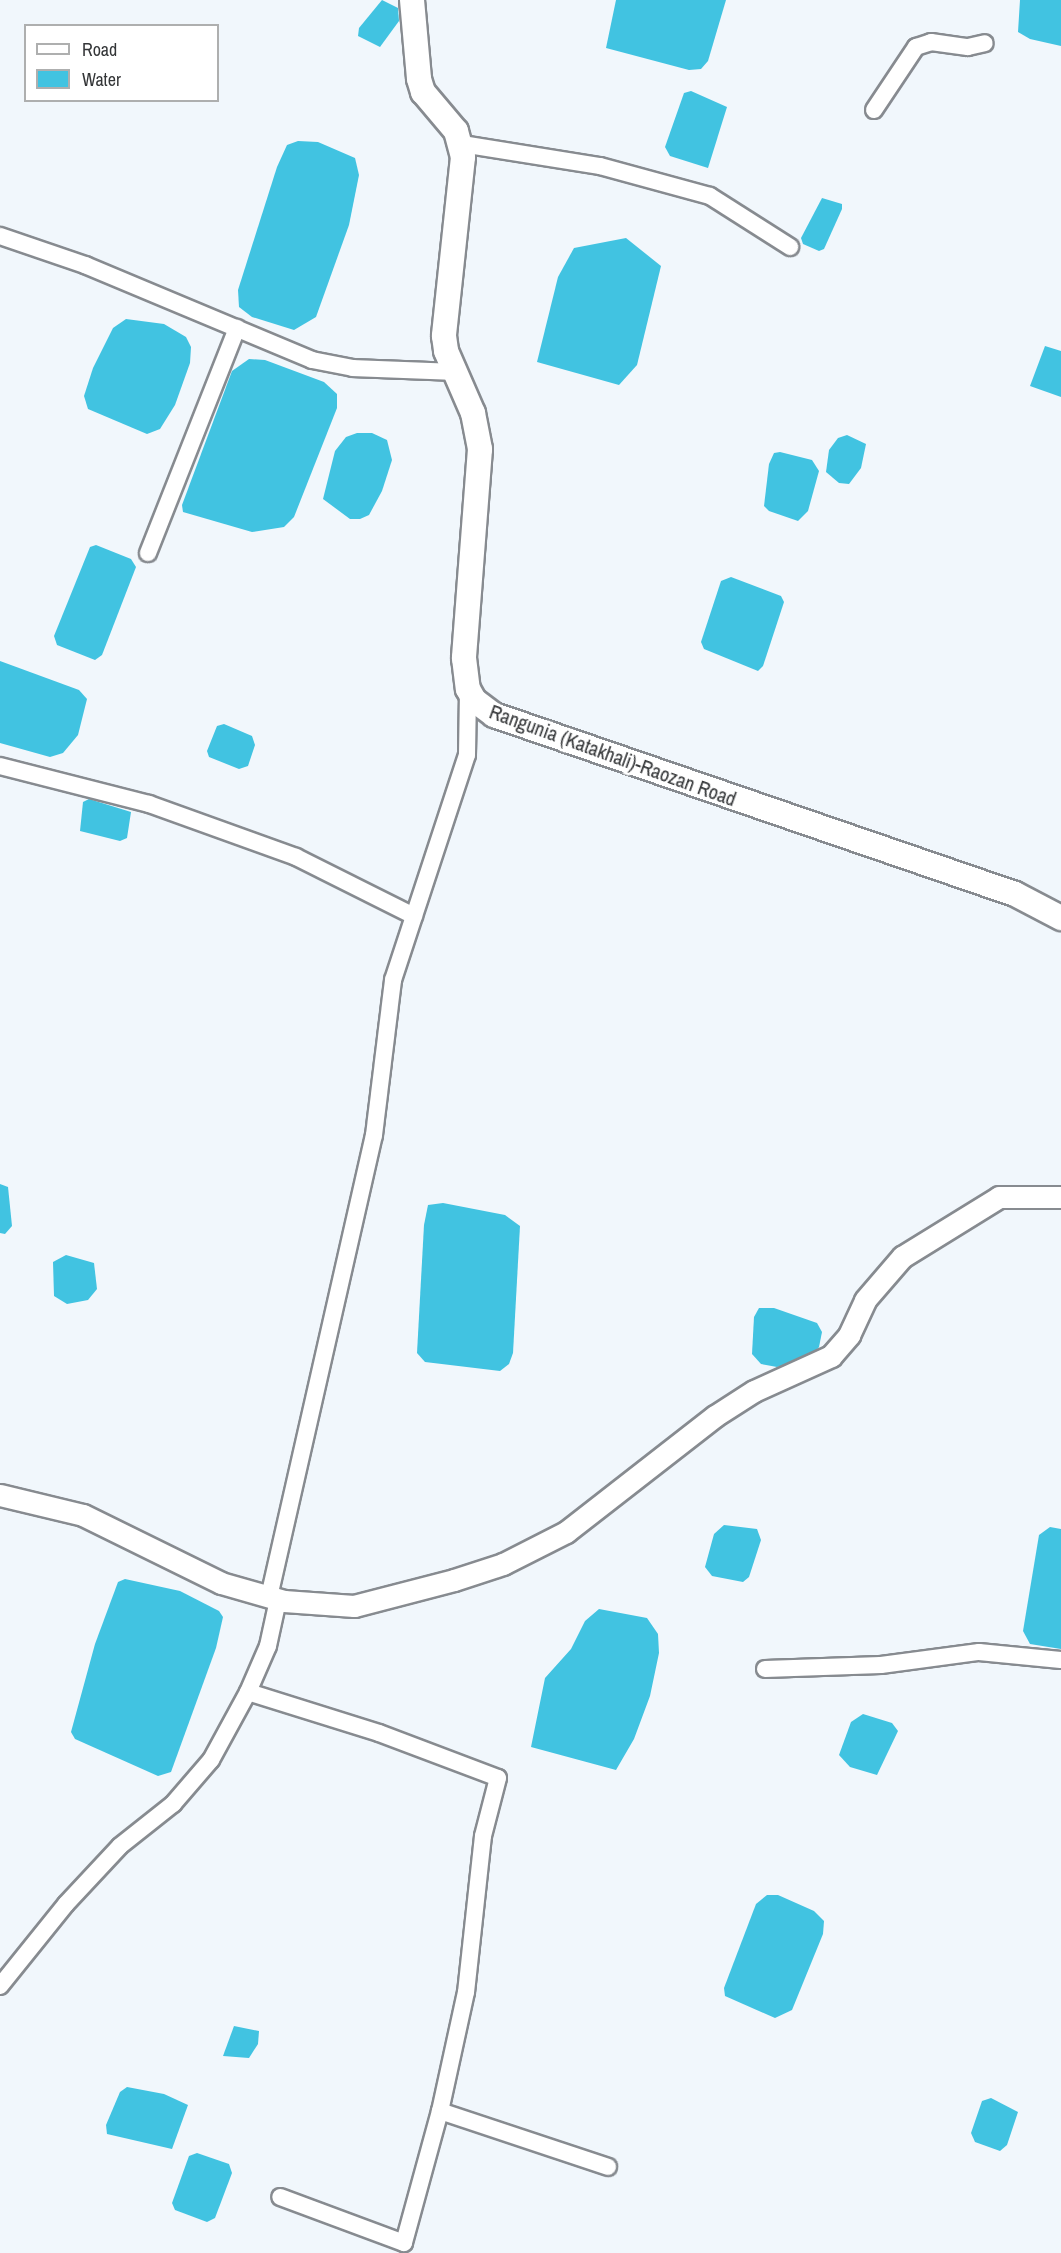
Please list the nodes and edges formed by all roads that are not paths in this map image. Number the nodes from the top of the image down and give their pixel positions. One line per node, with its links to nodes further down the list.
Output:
1 (412, 0): 4 (main road)
2 (985, 43): 3 (street)
3 (874, 110)
4 (462, 144): 6 (street); 8 (main road, Rangunia (Katakhali)-Raozan Road)
5 (0, 236): 7 (street)
6 (790, 247)
7 (237, 328): 8 (street); 9 (street)
8 (455, 372): 10 (main road, Rangunia (Katakhali)-Raozan Road)
9 (148, 553)
10 (468, 689): 12 (street); 13 (main road, Rangunia (Katakhali)-Raozan Road)
11 (0, 766): 12 (street)
12 (414, 916): 16 (street)
13 (1061, 918)
14 (1061, 1197): 16 (street)
15 (0, 1495): 16 (street)
16 (274, 1599): 19 (street)
17 (1061, 1660): 18 (street)
18 (765, 1669)
19 (248, 1692): 20 (street); 21 (street)
20 (0, 1986)
21 (440, 2111): 22 (street); 23 (street)
22 (608, 2167)
23 (280, 2198)

